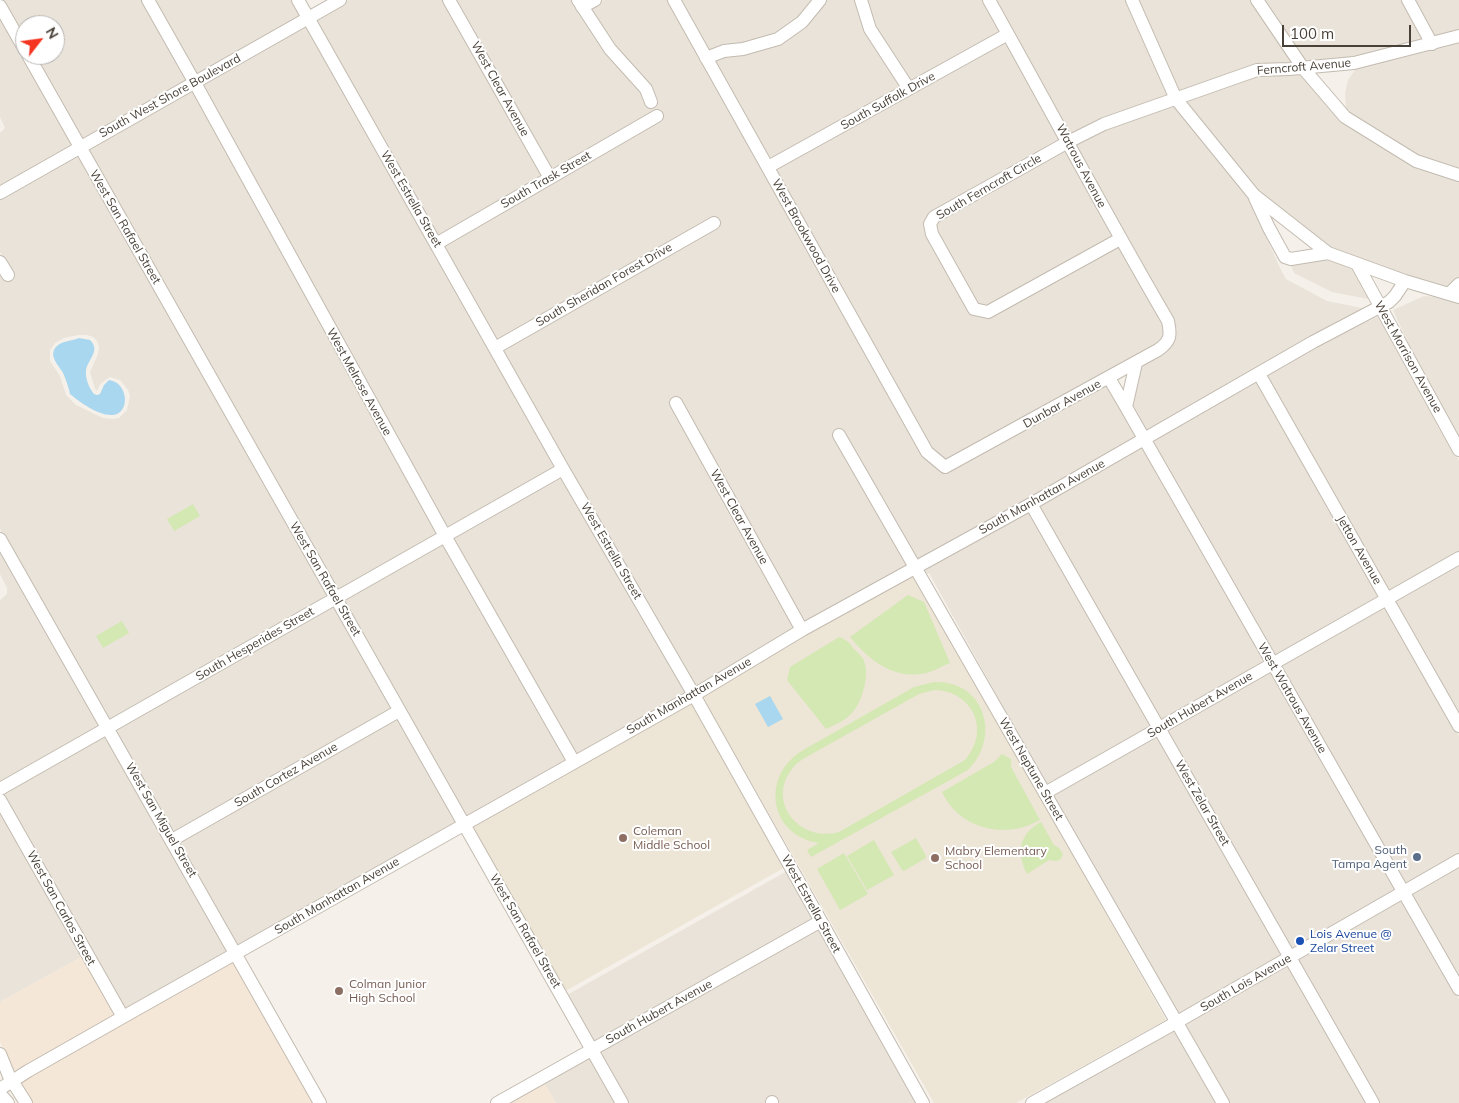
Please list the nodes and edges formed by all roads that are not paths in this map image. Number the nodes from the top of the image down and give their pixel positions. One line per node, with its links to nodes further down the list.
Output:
1 (148, 0): 23 (street, West Melrose Avenue)
2 (298, 0): 15 (street, West Estrella Street)
3 (340, 0): 15 (street, South West Shore Boulevard)
4 (449, 0): 32 (street, West Clear Avenue)
5 (595, 0): 13 (street)
6 (674, 0): 20 (street, West Brookwood Drive)
7 (820, 0): 20 (street)
8 (861, 0): 24 (street)
9 (989, 0): 17 (street, Watrous Avenue)
10 (1132, 0): 25 (street)
11 (1257, 0): 22 (street)
12 (1408, 0): 19 (street)
13 (580, 4): 26 (street)
14 (0, 6): 16 (street)
15 (308, 18): 23 (street, South West Shore Boulevard); 37 (street, West Estrella Street)
16 (15, 32)
17 (1008, 34): 24 (street, South Suffolk Drive); 28 (street, Watrous Avenue)
18 (1459, 36): 19 (street, Ferncroft Avenue)
19 (1432, 44): 22 (street, Ferncroft Avenue)
20 (706, 58): 30 (street, West Brookwood Drive)
21 (34, 65): 29 (street, West San Rafael Street)
22 (1303, 68): 25 (street, Ferncroft Avenue); 31 (street)
23 (195, 82): 29 (street, South West Shore Boulevard); 59 (street, West Melrose Avenue)
24 (909, 89): 30 (street, South Suffolk Drive)
25 (1176, 99): 28 (street, Ferncroft Avenue); 34 (street)
26 (651, 102)
27 (657, 116): 32 (street, South Trask Street)
28 (1068, 142): 36 (street, Watrous Avenue); 36 (street, South Ferncroft Circle)
29 (80, 147): 33 (street, South West Shore Boulevard); 63 (street, West San Rafael Street)
30 (768, 168): 56 (street, West Brookwood Drive)
31 (1459, 175)
32 (550, 178): 37 (street, South Trask Street)
33 (0, 193)
34 (1254, 195): 38 (street); 38 (street)
35 (714, 223): 47 (street, South Sheridan Forest Drive)
36 (1120, 239): 46 (street, Watrous Avenue)
37 (436, 244): 47 (street, West Estrella Street)
38 (1328, 253): 40 (street)
39 (0, 262): 41 (street)
40 (1357, 264): 42 (street); 45 (street, West Morrison Avenue)
41 (8, 275)
42 (1405, 282): 44 (street); 45 (street, South Manhattan Avenue)
43 (1459, 284): 44 (street)
44 (1454, 295)
45 (1380, 306): 49 (street, South Manhattan Avenue); 55 (street, West Morrison Avenue)
46 (1171, 332): 48 (street, Dunbar Avenue)
47 (494, 348): 57 (street, West Estrella Street)
48 (1136, 363): 50 (street, Dunbar Avenue); 52 (street)
49 (1259, 374): 54 (street, South Manhattan Avenue); 64 (street, Jetton Avenue)
50 (1109, 378): 52 (street, West Watrous Avenue); 56 (street, Dunbar Avenue)
51 (676, 403): 65 (street, West Clear Avenue)
52 (1126, 407): 54 (street, West Watrous Avenue)
53 (839, 435): 62 (street, West Neptune Street)
54 (1144, 439): 58 (street, South Manhattan Avenue); 66 (street, West Watrous Avenue)
55 (1459, 450)
56 (946, 467)
57 (563, 470): 59 (street, South Hesperides Street); 67 (street, West Estrella Street)
58 (1030, 504): 62 (street, South Manhattan Avenue); 71 (street, West Zelar Street)
59 (445, 536): 63 (street, South Hesperides Street); 72 (street, West Melrose Avenue)
60 (0, 539): 70 (street, West San Miguel Street)
61 (1459, 558): 64 (street, South Hubert Avenue)
62 (916, 567): 65 (street, South Manhattan Avenue); 74 (street, West Neptune Street)
63 (335, 598): 68 (street, West San Rafael Street); 70 (street, South Hesperides Street)
64 (1387, 599): 66 (street, South Hubert Avenue); 69 (street, Jetton Avenue)
65 (802, 630): 67 (street, South Manhattan Avenue)
66 (1273, 664): 71 (street, South Hubert Avenue); 79 (street, West Watrous Avenue)
67 (694, 695): 72 (street, South Manhattan Avenue); 80 (street, West Estrella Street)
68 (399, 711): 76 (street, West San Rafael Street); 77 (street, South Cortez Avenue)
69 (1459, 726)
70 (108, 727): 73 (street, South Hesperides Street); 77 (street, West San Miguel Street)
71 (1159, 728): 74 (street, South Hubert Avenue); 82 (street, West Zelar Street)
72 (574, 762): 76 (street, South Manhattan Avenue)
73 (0, 789)
74 (1045, 793): 85 (street, West Neptune Street)
75 (0, 800): 84 (street, West San Carlos Street)
76 (464, 824): 81 (street, South Manhattan Avenue); 86 (street, West San Rafael Street)
77 (172, 840): 81 (street, West San Miguel Street)
78 (1459, 860): 79 (street, South Lois Avenue)
79 (1404, 892): 82 (street, South Lois Avenue); 83 (street, West Watrous Avenue)
80 (820, 921): 86 (street, South Hubert Avenue); 98 (street, West Estrella Street)
81 (236, 953): 84 (street, South Manhattan Avenue); 95 (street, West San Miguel Street)
82 (1290, 958): 85 (street, South Lois Avenue); 101 (street, West Zelar Street)
83 (1459, 989)
84 (123, 1017): 88 (street, South Manhattan Avenue)
85 (1177, 1022): 99 (street, South Lois Avenue); 100 (street, West Neptune Street)
86 (592, 1049): 96 (street, South Hubert Avenue); 97 (street, West San Rafael Street)
87 (0, 1054): 88 (street)
88 (7, 1075): 89 (street, South Manhattan Avenue); 94 (street)
89 (0, 1089)
90 (0, 1094): 93 (street)
91 (0, 1098): 92 (street)
92 (2, 1103)
93 (8, 1103)
94 (26, 1103)
95 (320, 1103)
96 (497, 1103)
97 (622, 1103)
98 (923, 1103)
99 (1032, 1103)
100 (1223, 1103)
101 (1373, 1103)

